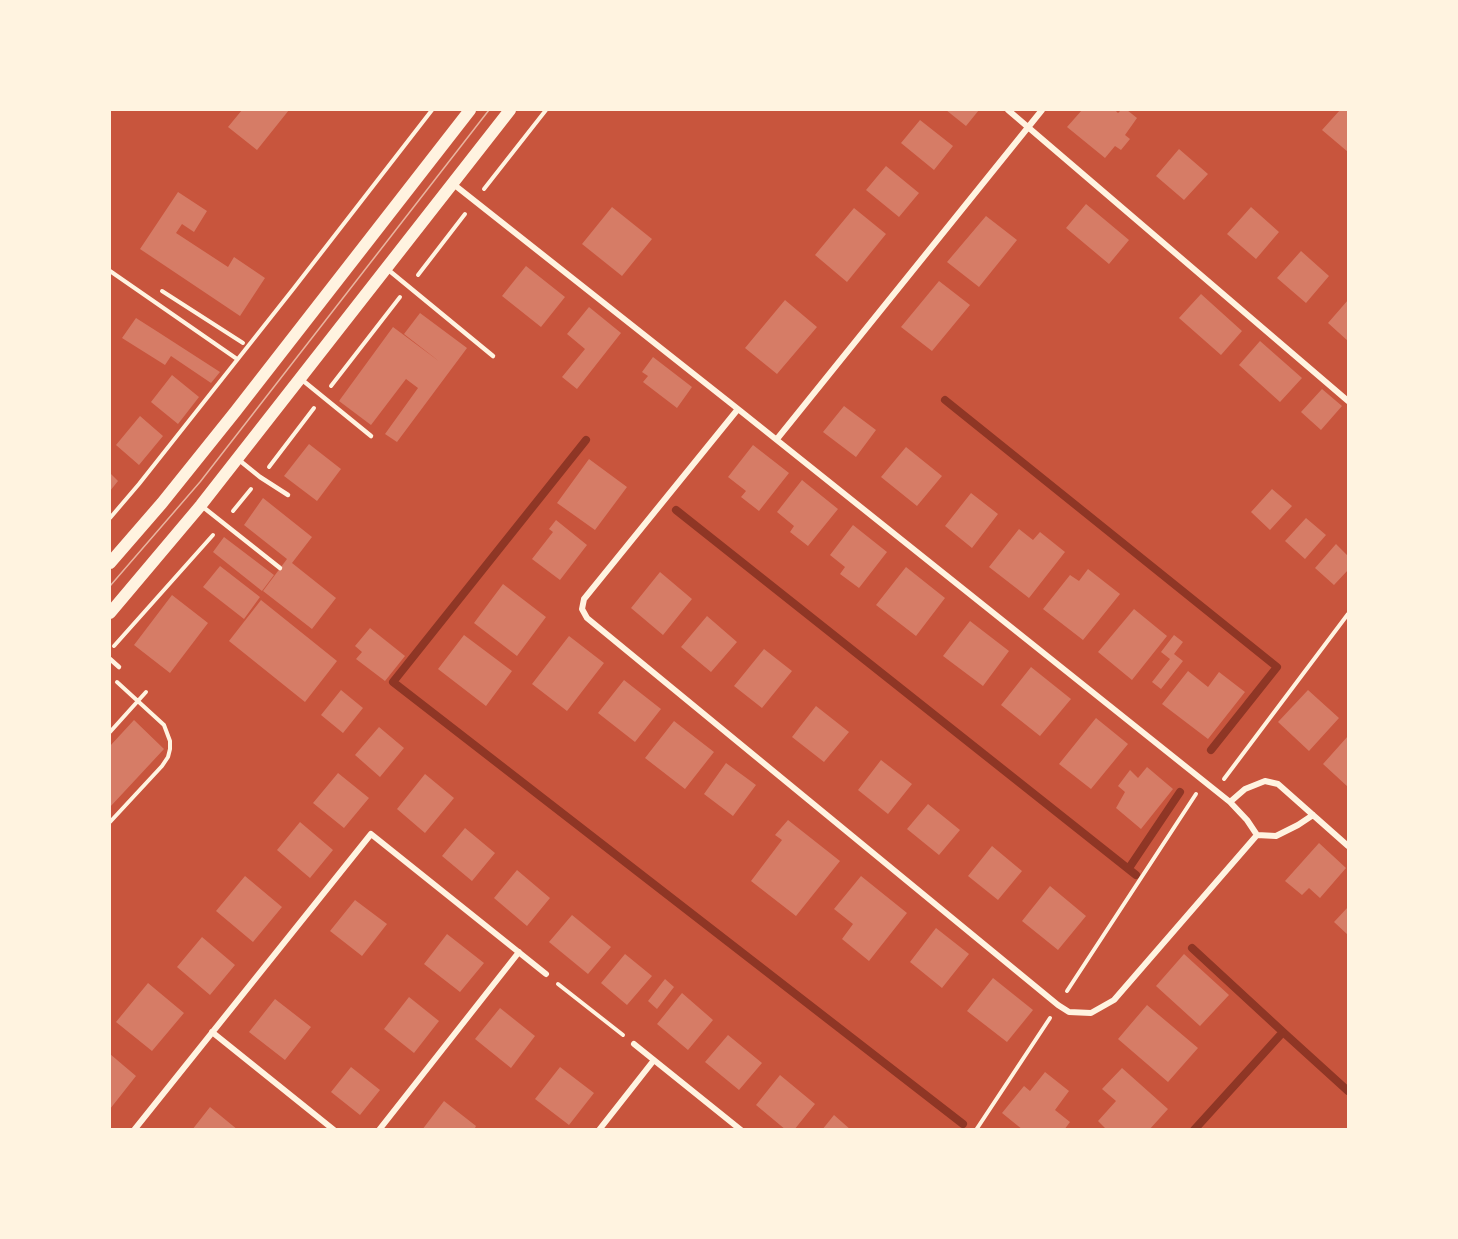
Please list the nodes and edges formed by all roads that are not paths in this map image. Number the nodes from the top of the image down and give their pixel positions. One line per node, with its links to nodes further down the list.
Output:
1 (470, 110): 17 (main road)
2 (510, 110): 6 (main road)
3 (1008, 110): 5 (street)
4 (1042, 110): 5 (street)
5 (1029, 127): 10 (street); 13 (street)
6 (452, 183): 7 (main road); 11 (street)
7 (386, 268): 8 (lane); 9 (main road)
8 (493, 356)
9 (300, 378): 12 (lane); 14 (main road)
10 (1348, 401)
11 (738, 409): 13 (street); 24 (street)
12 (371, 436)
13 (777, 439): 22 (street)
14 (237, 458): 15 (lane); 16 (main road)
15 (288, 495)
16 (201, 505): 18 (lane); 19 (main road)
17 (110, 563)
18 (280, 568)
19 (110, 614)
20 (110, 658): 21 (lane)
21 (118, 667)
22 (1230, 802): 23 (street); 24 (street)
23 (1312, 815): 24 (street); 25 (street)
24 (1257, 835)
25 (1348, 846)
26 (519, 952): 27 (street); 28 (street); 33 (street)
27 (546, 974)
28 (212, 1032): 31 (street); 32 (street)
29 (634, 1044): 30 (street)
30 (654, 1060): 34 (street); 35 (street)
31 (134, 1130)
32 (334, 1130)
33 (379, 1130)
34 (599, 1130)
35 (741, 1130)

